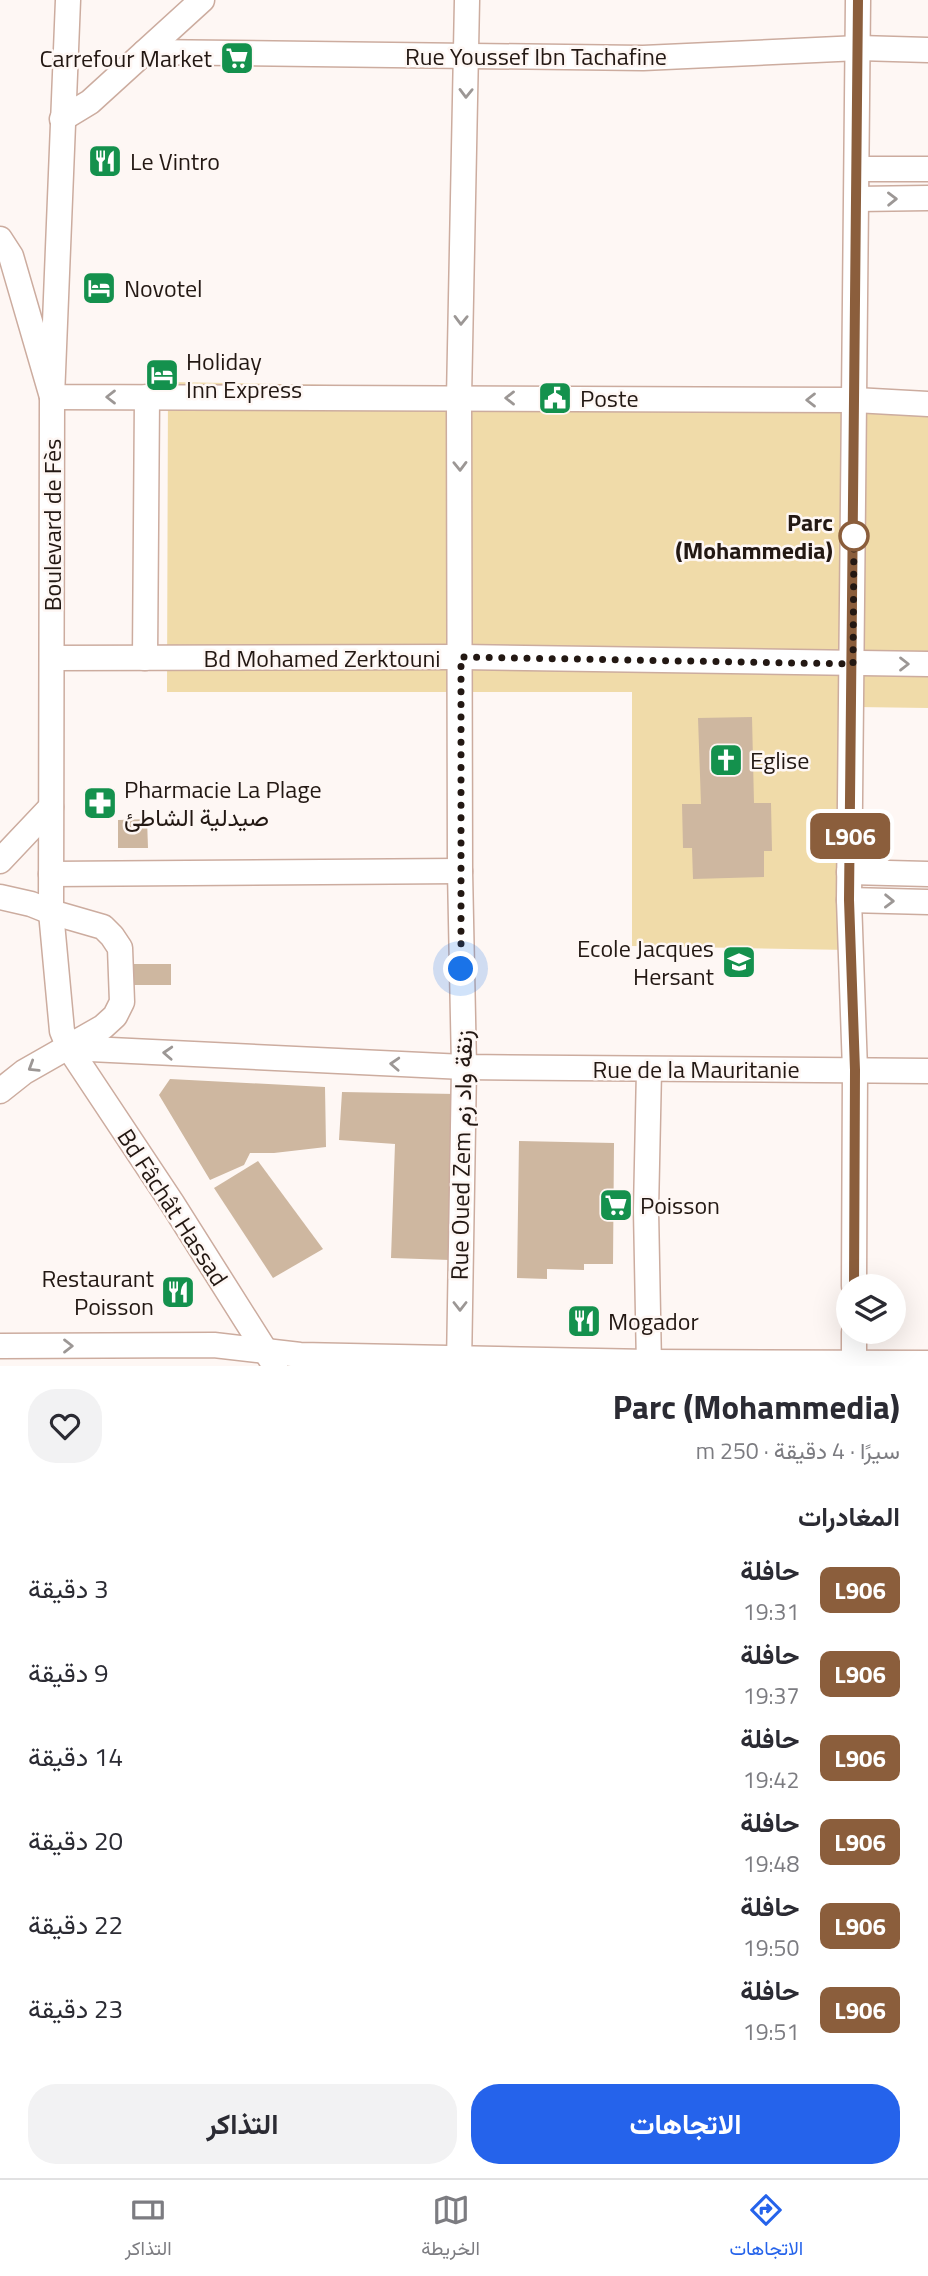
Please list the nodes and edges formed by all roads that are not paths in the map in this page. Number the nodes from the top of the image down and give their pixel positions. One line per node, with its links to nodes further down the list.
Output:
1 (68, 0): 9 (street, Boulevard de Fès)
2 (202, 0): 7 (street)
3 (467, 0): 8 (street, Rue Oued Zem زنقة واد زم)
4 (858, 0): 5 (street)
5 (859, 48): 6 (street, Rue Youssef Ibn Tachafine); 8 (street, Rue Youssef Ibn Tachafine); 10 (street)
6 (928, 50)
7 (145, 52): 8 (street, Rue Youssef Ibn Tachafine); 9 (street)
8 (467, 57): 17 (street, Rue Oued Zem زنقة واد زم, one-way to 17)
9 (62, 119): 15 (street, Boulevard de Fès)
10 (858, 169): 11 (street); 13 (street)
11 (928, 169)
12 (928, 198): 13 (street, one-way to 12)
13 (857, 199): 18 (street)
14 (0, 239): 15 (street)
15 (52, 397): 16 (street, one-way to 15); 21 (street, Boulevard de Fès)
16 (147, 397): 17 (street); 22 (street)
17 (459, 398): 18 (street, one-way to 17); 20 (street, Rue Oued Zem زنقة واد زم, one-way to 20)
18 (855, 400): 19 (street); 23 (street)
19 (928, 404)
20 (461, 657): 22 (street, Bd Mohamed Zerktouni); 23 (street, Bd Mohamed Zerktouni); 27 (street, Rue Oued Zem زنقة واد زم)
21 (52, 658): 22 (street, Bd Mohamed Zerktouni); 25 (street, Boulevard de Fès)
22 (145, 658)
23 (853, 664): 24 (street, Bd Mohamed Zerktouni, one-way to 24); 28 (street)
24 (928, 664)
25 (51, 807): 26 (street); 29 (street, Boulevard de Fès)
26 (0, 862)
27 (460, 871): 29 (street); 36 (street, Rue Oued Zem زنقة واد زم)
28 (849, 872): 30 (street); 32 (street)
29 (51, 874): 34 (street, Boulevard de Fès)
30 (928, 874)
31 (0, 897): 34 (street)
32 (849, 900): 33 (street, one-way to 33); 38 (street)
33 (928, 902)
34 (51, 912): 35 (street, Boulevard de Fès); 35 (street)
35 (69, 1048): 36 (street, Rue de la Mauritanie, one-way to 35); 40 (street, one-way to 40); 44 (street, Bd Fâchât Hassad)
36 (464, 1067): 37 (street, Rue de la Mauritanie); 45 (street, Rue Oued Zem زنقة واد زم, one-way to 45)
37 (649, 1070): 38 (street, Rue de la Mauritanie); 47 (street)
38 (855, 1070): 39 (street, Rue de la Mauritanie); 41 (street)
39 (928, 1071)
40 (0, 1091)
41 (854, 1274)
42 (854, 1344): 48 (street)
43 (0, 1346): 44 (street, one-way to 44)
44 (271, 1359): 45 (street)
45 (459, 1362): 47 (street)
46 (928, 1363): 48 (street)
47 (649, 1364): 48 (street)
48 (854, 1364)

